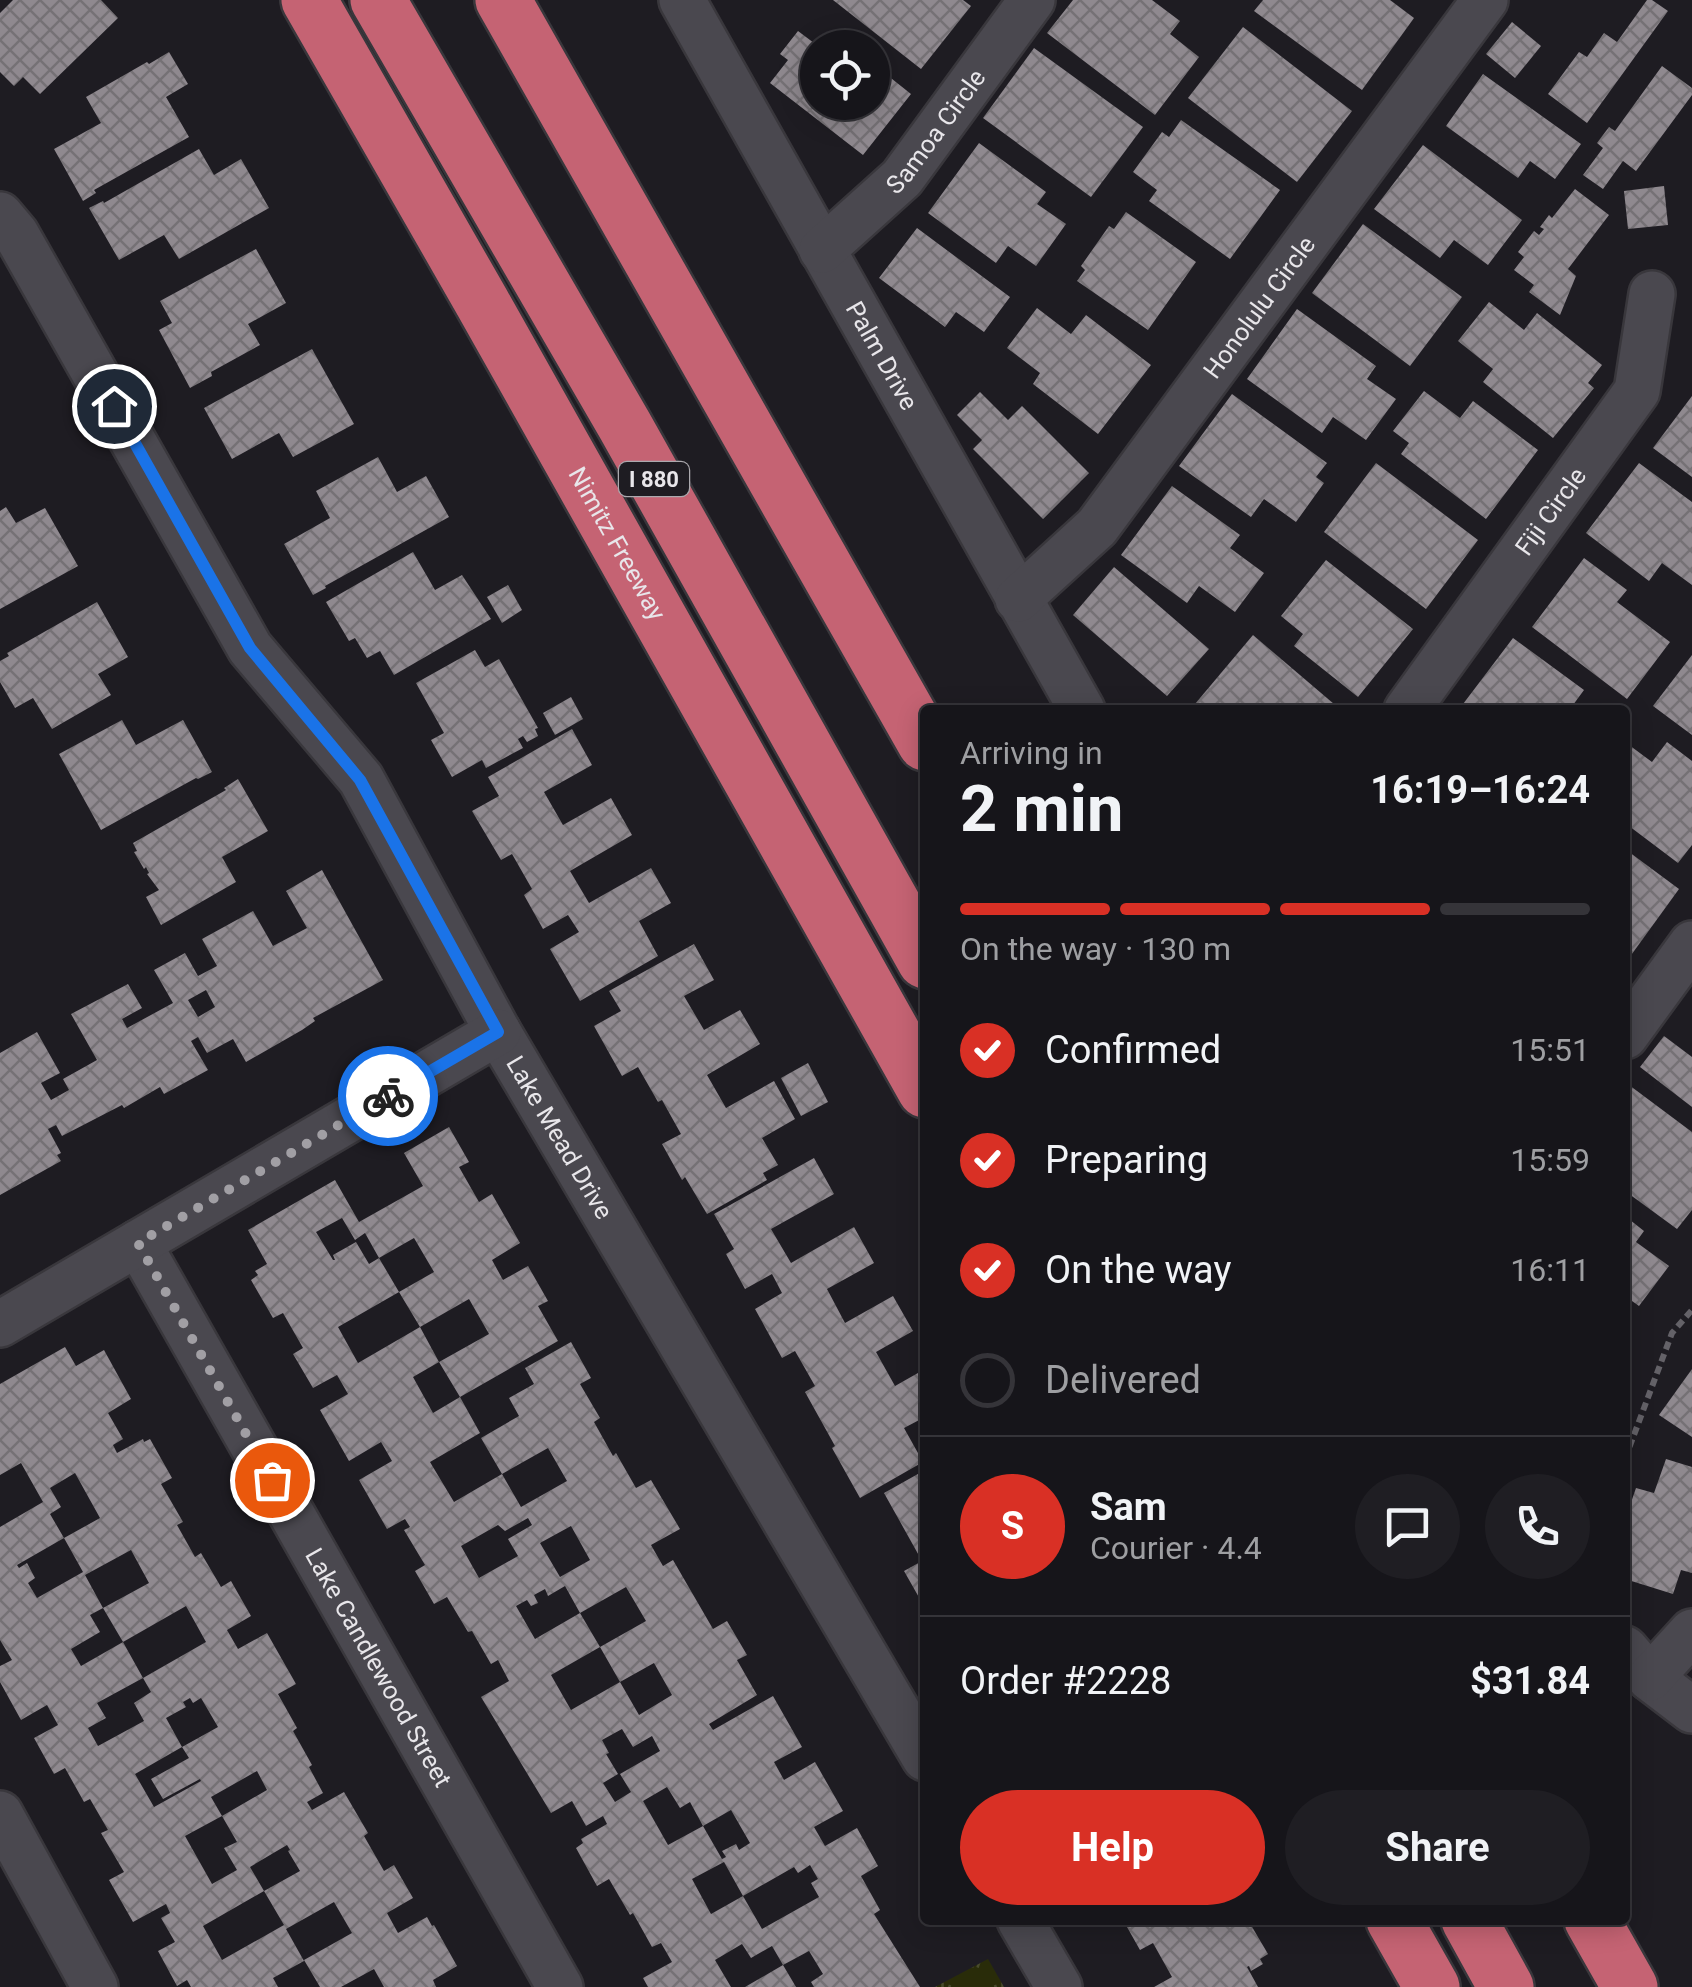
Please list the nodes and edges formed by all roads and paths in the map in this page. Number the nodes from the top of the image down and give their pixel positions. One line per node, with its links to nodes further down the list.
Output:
1 (309, 0): 18 (highway, Nimitz Freeway / I 880)
2 (378, 0): 15 (highway, I 880)
3 (503, 0): 13 (highway)
4 (682, 0): 8 (street, Palm Drive)
5 (1032, 0): 8 (street, Samoa Circle)
6 (1485, 0): 10 (street, Honolulu Circle)
7 (0, 215): 17 (street, Lake Mead Drive)
8 (822, 250): 10 (street, Palm Drive)
9 (1652, 294): 12 (street, Fiji Circle)
10 (1018, 599): 11 (street, Palm Drive)
11 (1079, 705)
12 (1411, 705)
13 (920, 735)
14 (1692, 944): 16 (street)
15 (920, 952)
16 (1630, 1029)
17 (498, 1032): 19 (street); 26 (street, Lake Mead Drive)
18 (920, 1081)
19 (138, 1243): 21 (street); 33 (street, Lake Candlewood Street)
20 (1692, 1310): 22 (path)
21 (0, 1324)
22 (1630, 1446)
23 (1692, 1632): 24 (street)
24 (1638, 1664): 25 (street)
25 (1692, 1710)
26 (920, 1749)
27 (0, 1814): 32 (street)
28 (1023, 1925): 34 (street)
29 (1397, 1925): 35 (highway)
30 (1471, 1925): 36 (highway)
31 (1595, 1925): 37 (highway)
32 (95, 1987)
33 (560, 1987)
34 (1059, 1987)
35 (1432, 1987)
36 (1506, 1987)
37 (1630, 1987)

